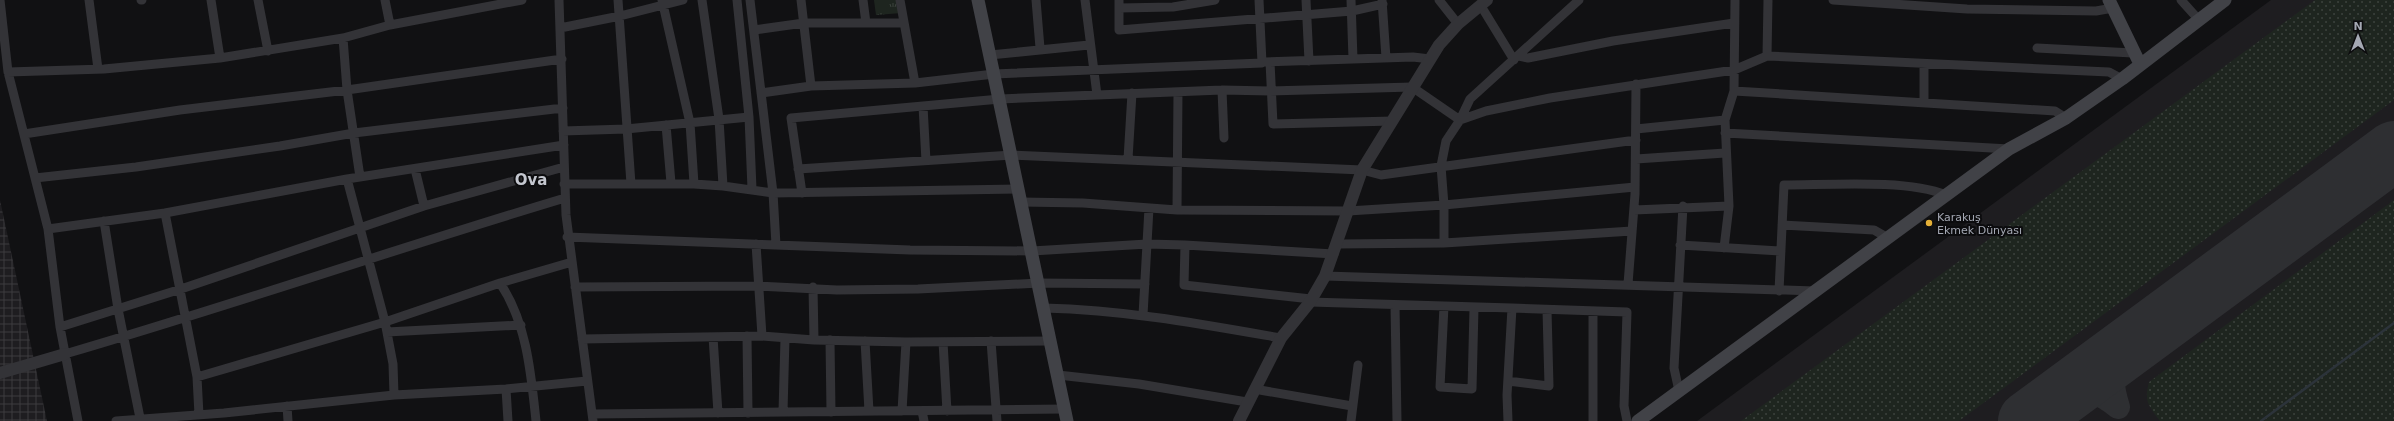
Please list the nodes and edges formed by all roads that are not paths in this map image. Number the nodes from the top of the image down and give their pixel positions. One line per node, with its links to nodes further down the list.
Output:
1 (0, 0): 69 (street)
2 (89, 0): 67 (street)
3 (211, 0): 56 (street)
4 (258, 0): 53 (street)
5 (385, 0): 46 (street)
6 (522, 0): 46 (street)
7 (559, 0): 47 (street)
8 (618, 0): 38 (street)
9 (683, 0): 30 (street)
10 (702, 0): 90 (street)
11 (738, 0): 88 (street)
12 (750, 0): 48 (street)
13 (801, 0): 41 (street)
14 (863, 0): 42 (street)
15 (900, 0): 43 (street)
16 (978, 0): 54 (main road)
17 (1036, 0): 51 (street)
18 (1085, 0): 50 (street)
19 (1214, 0): 34 (street)
20 (1259, 0): 39 (street)
21 (1306, 0): 37 (street)
22 (1351, 0): 36 (street)
23 (1439, 0): 45 (street)
24 (1579, 0): 58 (street)
25 (1735, 0): 44 (street)
26 (1768, 0): 55 (street)
27 (1833, 0): 35 (street)
28 (2181, 0): 40 (street)
29 (2225, 0): 40 (main road)
30 (663, 2): 38 (street); 94 (street)
31 (1383, 2): 36 (street); 57 (street)
32 (1484, 3): 45 (street); 58 (street)
33 (1119, 4): 34 (street); 39 (street)
34 (1165, 4)
35 (2111, 4): 59 (main road)
36 (1352, 11): 37 (street); 61 (street)
37 (1308, 14): 39 (street); 63 (street)
38 (620, 16): 47 (street); 96 (street)
39 (1260, 18): 64 (street)
40 (2199, 20): 59 (main road)
41 (804, 23): 42 (street); 48 (street); 74 (street)
42 (866, 23): 43 (street)
43 (904, 23): 72 (street)
44 (1734, 23): 58 (street); 68 (street)
45 (1458, 24): 62 (street)
46 (390, 25): 49 (street)
47 (560, 28): 60 (street)
48 (754, 30): 81 (street)
49 (343, 38): 53 (street); 76 (street)
50 (1089, 45): 51 (street); 66 (street)
51 (1040, 48): 54 (street)
52 (2037, 48): 59 (street)
53 (268, 51): 56 (street)
54 (990, 55): 70 (main road)
55 (1768, 56): 65 (street); 68 (street)
56 (220, 58): 67 (street)
57 (1386, 58): 61 (street); 62 (street)
58 (1517, 58): 91 (street)
59 (2136, 58): 71 (main road)
60 (562, 59): 76 (street); 87 (street)
61 (1353, 59): 63 (street)
62 (1430, 59): 75 (street)
63 (1309, 61): 64 (street)
64 (1266, 62): 66 (street); 78 (street)
65 (1924, 64): 71 (street); 85 (street)
66 (1094, 68): 70 (street); 83 (street)
67 (98, 69): 69 (street)
68 (1734, 70): 73 (street); 79 (street)
69 (8, 72): 101 (street)
70 (994, 74): 72 (street); 84 (main road)
71 (2122, 79): 89 (main road)
72 (915, 83): 74 (street)
73 (1636, 84): 91 (street); 97 (street)
74 (811, 86): 81 (street)
75 (1412, 87): 78 (street); 91 (street); 93 (street)
76 (347, 90): 99 (street); 101 (street)
77 (1222, 90): 78 (street); 80 (street); 102 (street)
78 (1270, 91): 93 (street)
79 (1734, 91): 85 (street); 92 (street)
80 (1178, 92): 82 (street); 111 (street)
81 (761, 93): 127 (street)
82 (1132, 93): 83 (street); 108 (street)
83 (1097, 95): 84 (street)
84 (1000, 100): 86 (street); 107 (main road)
85 (1924, 103): 89 (street)
86 (923, 106): 110 (street); 115 (street)
87 (563, 108): 98 (street); 99 (street)
88 (749, 117): 90 (street); 126 (street)
89 (2066, 118): 105 (main road)
90 (719, 119): 94 (street); 124 (street)
91 (1460, 120): 112 (street)
92 (1725, 120): 97 (street); 100 (street)
93 (1393, 121): 116 (street)
94 (690, 123): 95 (street); 123 (street)
95 (666, 125): 96 (street); 120 (street)
96 (626, 128): 98 (street); 122 (street)
97 (1636, 128): 103 (street)
98 (563, 131): 104 (street)
99 (354, 133): 117 (street); 118 (street)
100 (1724, 133): 105 (street); 106 (street)
101 (24, 134): 118 (street)
102 (1224, 138)
103 (1636, 140): 109 (street); 112 (street)
104 (564, 145): 113 (street); 114 (street)
105 (2009, 149): 130 (main road)
106 (1725, 153): 109 (street); 135 (street)
107 (1012, 156): 108 (street); 110 (street); 129 (main road)
108 (1128, 159): 111 (street)
109 (1636, 160): 125 (street)
110 (926, 161): 115 (street)
111 (1177, 161): 116 (street); 137 (street)
112 (1441, 166): 116 (street); 132 (street)
113 (564, 167): 121 (street); 133 (street)
114 (415, 169): 117 (street); 133 (street)
115 (798, 169): 128 (street)
116 (1362, 170): 139 (street)
117 (360, 177): 119 (street)
118 (35, 178): 143 (street)
119 (347, 179): 140 (street); 144 (street)
120 (671, 183): 122 (street); 123 (street)
121 (564, 184): 122 (street); 131 (street)
122 (632, 184)
123 (694, 184): 124 (street)
124 (723, 186): 126 (street)
125 (1635, 187): 132 (street); 138 (street)
126 (752, 189): 127 (street)
127 (773, 193): 128 (street); 151 (street)
128 (802, 193): 129 (street)
129 (1020, 195): 136 (street); 156 (main road)
130 (1946, 196): 142 (street); 147 (main road)
131 (565, 198): 146 (street); 158 (street)
132 (1444, 205): 139 (street); 148 (street)
133 (424, 206): 144 (street)
134 (1683, 206): 135 (street); 138 (street); 153 (street)
135 (1729, 206): 154 (street)
136 (1149, 208): 137 (street); 150 (street)
137 (1177, 210): 139 (street)
138 (1634, 210): 145 (street)
139 (1348, 211): 155 (street)
140 (165, 213): 141 (street); 169 (street)
141 (104, 221): 143 (street); 178 (street)
142 (1782, 225): 147 (street); 157 (street)
143 (48, 229): 184 (street)
144 (361, 229): 158 (street); 169 (street)
145 (1632, 231): 148 (street); 164 (street)
146 (568, 237): 149 (street); 159 (street)
147 (1888, 238): 171 (main road)
148 (1444, 243): 155 (street)
149 (756, 244): 151 (street); 165 (street)
150 (1147, 244): 152 (street); 156 (street); 163 (street)
151 (776, 245): 156 (street)
152 (1185, 245): 155 (street); 172 (street)
153 (1680, 246): 154 (street); 166 (street)
154 (1724, 248): 157 (street)
155 (1336, 249): 160 (street)
156 (1032, 250): 162 (main road)
157 (1781, 251): 170 (street)
158 (368, 260): 182 (street); 185 (street)
159 (572, 262): 161 (street); 167 (street)
160 (1325, 276): 164 (street); 172 (street)
161 (500, 283): 183 (street); 185 (street)
162 (1039, 283): 163 (street); 168 (street); 175 (main road)
163 (1145, 284): 181 (street)
164 (1628, 284): 166 (street)
165 (758, 286): 167 (street); 168 (street); 187 (street)
166 (1677, 286): 170 (street); 210 (street)
167 (575, 287): 192 (street)
168 (813, 287): 193 (street)
169 (181, 289): 178 (street); 182 (street)
170 (1779, 291): 171 (street)
171 (1815, 291): 210 (main road)
172 (1310, 301): 173 (street); 191 (street)
173 (1395, 306): 174 (street); 240 (street)
174 (1444, 306): 176 (street); 176 (street)
175 (1044, 308): 181 (street); 197 (main road)
176 (1474, 308): 177 (street)
177 (1512, 308): 179 (street); 206 (street)
178 (118, 309): 184 (street); 188 (street)
179 (1547, 310): 180 (street); 206 (street)
180 (1593, 311): 242 (street); 243 (street)
181 (1143, 315): 191 (street)
182 (184, 319): 188 (street); 204 (street)
183 (521, 325): 185 (street); 207 (street)
184 (60, 327): 200 (street)
185 (386, 327): 204 (street); 211 (street)
186 (747, 336): 187 (street); 189 (street); 222 (street)
187 (762, 336): 190 (street)
188 (123, 337): 200 (street); 228 (street)
189 (713, 338): 192 (street); 225 (street)
190 (785, 338): 193 (street); 220 (street)
191 (1281, 338): 209 (street)
192 (582, 339): 205 (street)
193 (814, 340): 194 (street)
194 (830, 340): 195 (street); 221 (street)
195 (865, 341): 198 (street); 217 (street)
196 (991, 341): 197 (street); 199 (street); 216 (street)
197 (1051, 341): 203 (main road)
198 (906, 342): 199 (street); 218 (street)
199 (943, 342): 215 (street)
200 (65, 354): 202 (street); 231 (street)
201 (1358, 365): 214 (street)
202 (0, 373)
203 (1058, 375): 212 (street); 224 (main road)
204 (197, 378): 223 (street)
205 (587, 381): 207 (street); 229 (street)
206 (1508, 381): 241 (street)
207 (532, 387): 208 (street); 235 (street)
208 (506, 389): 211 (street); 234 (street)
209 (1254, 389): 212 (street); 214 (street)
210 (1679, 391): 244 (main road)
211 (394, 395): 213 (street)
212 (1247, 402): 238 (street)
213 (287, 406): 226 (street); 233 (street)
214 (1352, 406): 239 (street)
215 (947, 410): 216 (street); 219 (street)
216 (995, 410): 224 (street); 237 (street)
217 (869, 411): 218 (street); 221 (street)
218 (902, 411): 219 (street)
219 (922, 411): 236 (street)
220 (783, 412): 221 (street); 222 (street)
221 (831, 412)
222 (748, 413): 225 (street)
223 (199, 415): 226 (street); 230 (street)
224 (1066, 415)
225 (723, 416): 227 (street)
226 (225, 417)
227 (681, 417): 229 (street)
228 (140, 418): 230 (street); 232 (street)
229 (592, 418)
230 (158, 420)
231 (78, 421)
232 (116, 421)
233 (288, 421)
234 (508, 421)
235 (536, 421)
236 (924, 421)
237 (996, 421)
238 (1239, 421)
239 (1351, 421)
240 (1397, 421)
241 (1508, 421)
242 (1593, 421)
243 (1627, 421)
244 (1638, 421)

